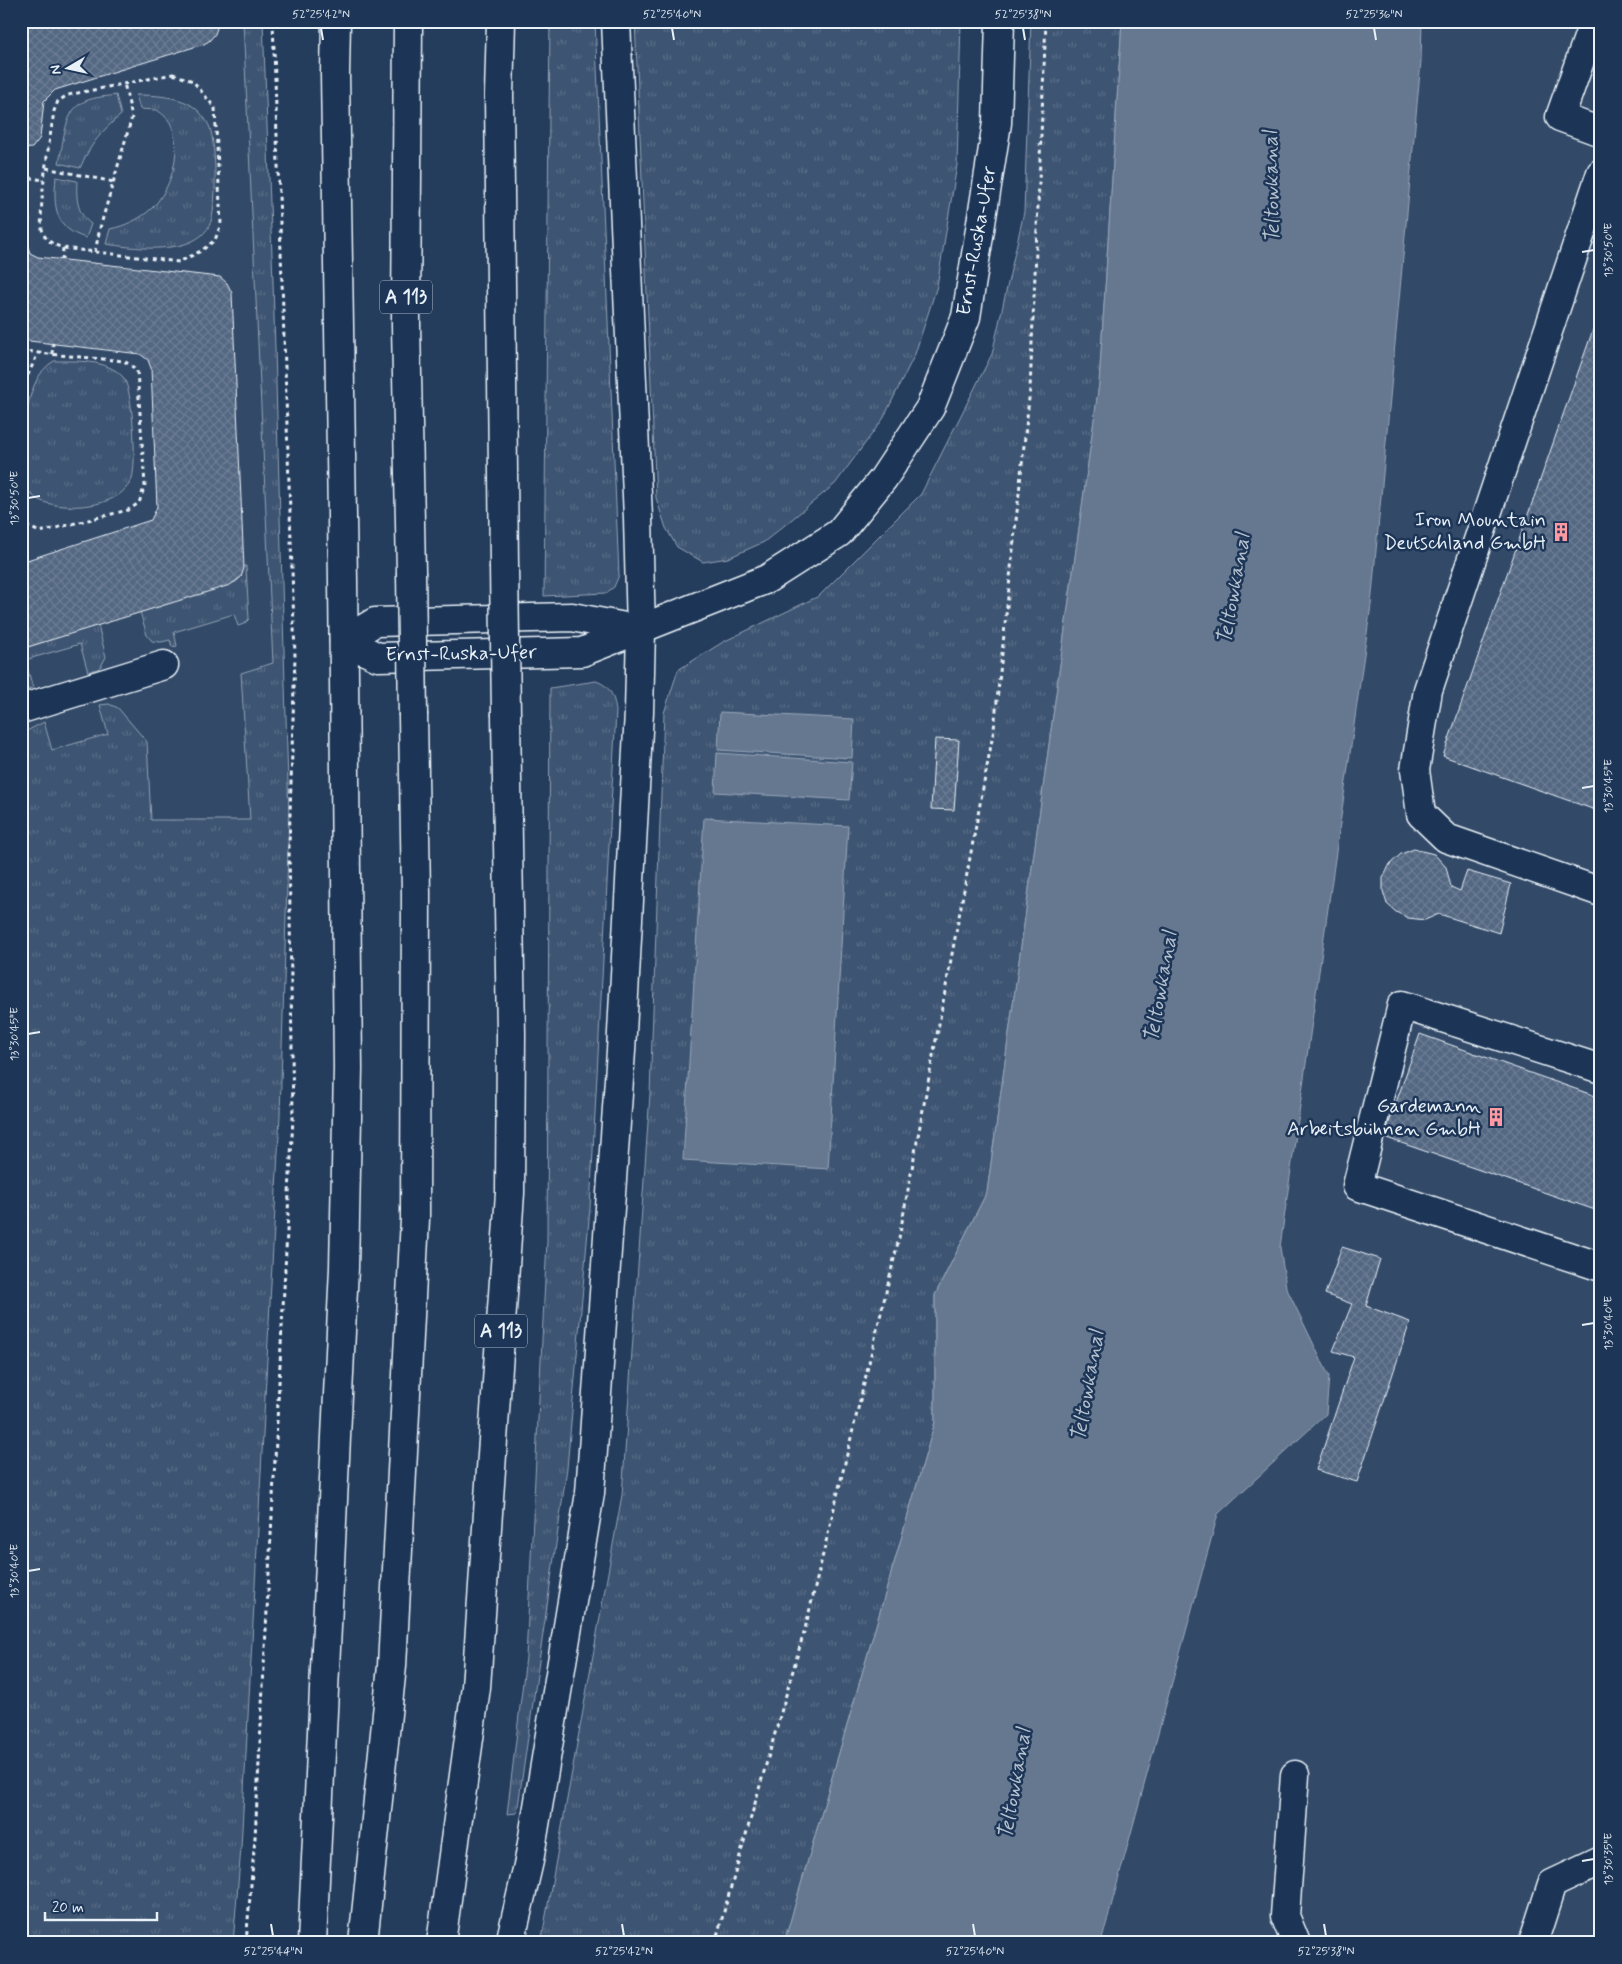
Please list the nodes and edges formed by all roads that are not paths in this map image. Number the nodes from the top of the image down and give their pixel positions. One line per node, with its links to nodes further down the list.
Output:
1 (336, 21): 10 (main road)
2 (408, 21): 19 (main road, A 113, bridge)
3 (501, 21): 20 (main road, A 113, bridge)
4 (616, 21): 9 (main road)
5 (1000, 21): 9 (main road, Ernst-Ruska-Ufer)
6 (1594, 21): 7 (main road)
7 (1601, 132)
8 (1601, 174): 13 (main road)
9 (640, 630): 10 (main road, Ernst-Ruska-Ufer); 21 (main road)
10 (344, 641): 18 (main road)
11 (164, 665): 12 (main road)
12 (21, 708)
13 (1601, 892)
14 (1601, 1068): 15 (main road)
15 (1601, 1267)
16 (1295, 1775): 22 (main road)
17 (1601, 1861): 23 (main road)
18 (312, 1943)
19 (363, 1943)
20 (441, 1943)
21 (510, 1943)
22 (1296, 1943)
23 (1533, 1943)

